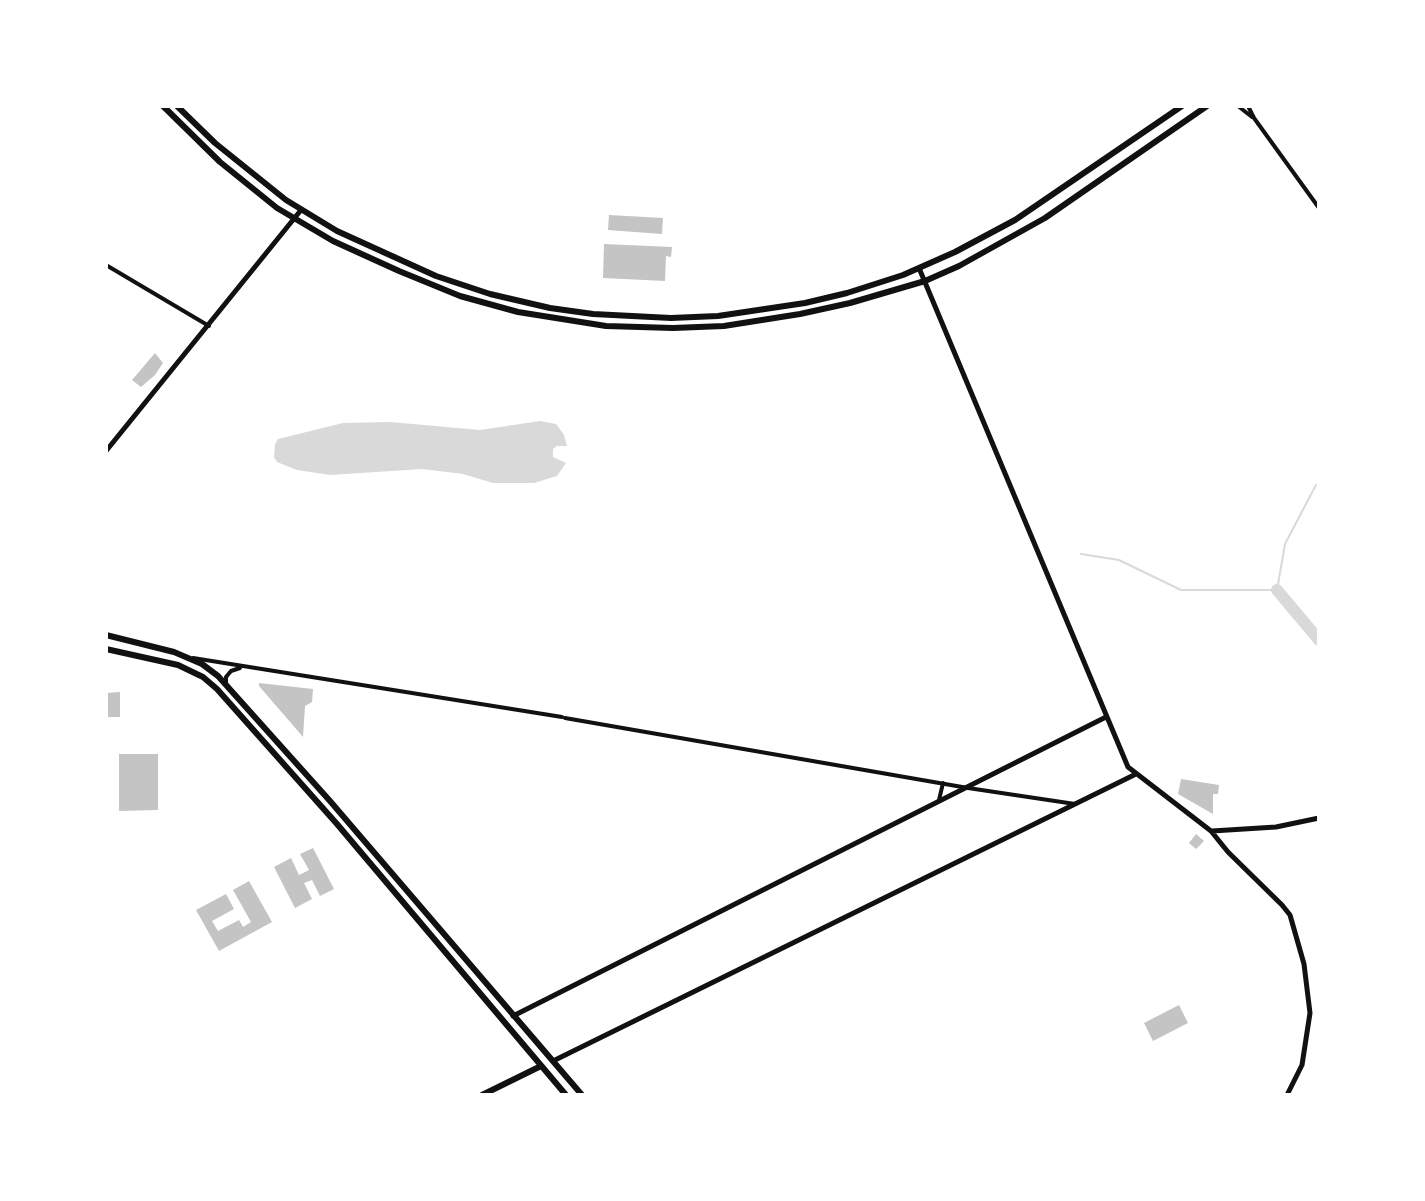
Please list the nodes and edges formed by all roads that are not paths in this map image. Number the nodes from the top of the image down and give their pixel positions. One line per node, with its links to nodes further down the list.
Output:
1 (163, 106): 10 (main road)
2 (177, 106): 9 (main road)
3 (1182, 106): 12 (main road)
4 (1207, 106): 13 (main road)
5 (1238, 106): 7 (street)
6 (1248, 106): 7 (street)
7 (1254, 118): 8 (street)
8 (1319, 208)
9 (301, 210): 10 (street); 12 (main road)
10 (295, 219): 13 (main road); 14 (street)
11 (106, 265): 14 (street)
12 (919, 268): 13 (street)
13 (925, 281): 21 (street)
14 (209, 326): 15 (street)
15 (106, 451)
16 (106, 635): 18 (main road)
17 (106, 649): 31 (main road)
18 (188, 657): 19 (street); 20 (main road)
19 (242, 667): 20 (street); 23 (street)
20 (227, 686): 29 (main road)
21 (1106, 717): 22 (street); 24 (street)
22 (1136, 774): 25 (street); 28 (street)
23 (943, 783): 24 (street); 26 (street)
24 (968, 788): 25 (street); 26 (street)
25 (1076, 804): 30 (street)
26 (935, 805): 29 (street)
27 (1319, 818): 28 (street)
28 (1211, 831): 35 (street)
29 (513, 1016): 30 (main road)
30 (552, 1061): 31 (main road); 34 (main road)
31 (541, 1067): 32 (main road); 33 (main road)
32 (482, 1095)
33 (566, 1095)
34 (582, 1095)
35 (1287, 1095)

